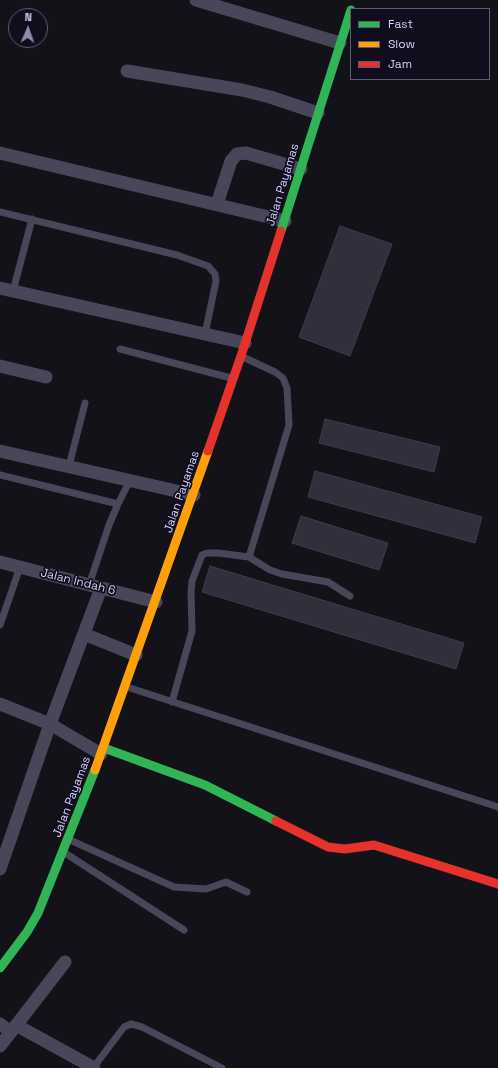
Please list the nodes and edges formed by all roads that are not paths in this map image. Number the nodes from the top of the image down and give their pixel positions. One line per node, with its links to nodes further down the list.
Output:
1 (196, 0): 3 (street)
2 (350, 12): 3 (main road, Jalan Payamas)
3 (340, 43): 5 (main road, Jalan Payamas)
4 (127, 71): 5 (street)
5 (318, 113): 7 (main road, Jalan Payamas)
6 (0, 153): 8 (street)
7 (301, 169): 8 (street); 11 (main road, Jalan Payamas)
8 (217, 204): 11 (street)
9 (0, 212): 10 (lane)
10 (32, 219): 13 (lane); 14 (lane)
11 (285, 221): 15 (main road, Jalan Payamas)
12 (0, 288): 13 (street)
13 (13, 291): 14 (street)
14 (205, 334): 15 (street)
15 (245, 343): 17 (main road, Jalan Payamas)
16 (120, 349): 20 (lane)
17 (241, 356): 20 (main road, Jalan Payamas); 28 (lane)
18 (0, 366): 19 (street)
19 (46, 377)
20 (233, 379): 26 (main road, Jalan Payamas)
21 (85, 403): 23 (lane)
22 (0, 451): 23 (street)
23 (69, 466): 25 (street)
24 (0, 475): 27 (lane)
25 (130, 480): 26 (street); 27 (lane)
26 (194, 495): 34 (main road, Jalan Payamas)
27 (118, 504): 31 (lane)
28 (250, 557): 33 (lane); 39 (lane)
29 (0, 562): 30 (street, Jalan Indah 6)
30 (20, 567): 31 (street, Jalan Indah 6); 35 (lane)
31 (89, 585): 32 (street, Jalan Indah 6)
32 (101, 588): 34 (street, Jalan Indah 6); 36 (street)
33 (350, 596)
34 (156, 602): 37 (main road, Jalan Payamas)
35 (0, 625)
36 (84, 634): 37 (street); 41 (street)
37 (136, 656): 38 (main road, Jalan Payamas)
38 (126, 687): 39 (lane); 42 (main road, Jalan Payamas)
39 (172, 702): 43 (lane)
40 (0, 704): 41 (street)
41 (50, 724): 42 (street); 46 (street)
42 (103, 751): 44 (main road, Jalan Payamas); 47 (main road)
43 (498, 807)
44 (68, 839): 45 (main road, Jalan Payamas); 48 (lane)
45 (64, 852): 49 (lane); 51 (main road, Jalan Payamas)
46 (0, 869)
47 (498, 884)
48 (248, 892)
49 (184, 930)
50 (65, 962): 52 (street)
51 (0, 968)
52 (9, 1027): 53 (street); 54 (street)
53 (0, 1046)
54 (93, 1068): 55 (lane)
55 (222, 1068)

